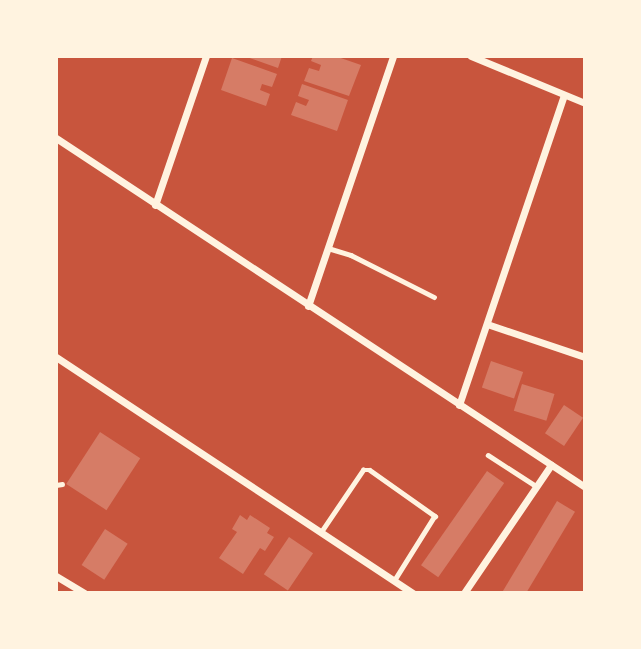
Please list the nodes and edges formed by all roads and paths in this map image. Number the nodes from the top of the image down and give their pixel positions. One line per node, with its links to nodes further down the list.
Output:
1 (206, 56): 7 (street)
2 (393, 56): 8 (street)
3 (471, 56): 4 (street)
4 (564, 95): 5 (street); 11 (street)
5 (585, 103)
6 (56, 138): 7 (street)
7 (155, 205): 10 (street)
8 (328, 248): 9 (lane); 10 (street)
9 (434, 296)
10 (308, 306): 14 (street)
11 (487, 324): 12 (street); 14 (street)
12 (585, 356)
13 (56, 357): 19 (street)
14 (459, 405): 16 (street)
15 (488, 455): 17 (lane)
16 (551, 465): 17 (street); 18 (street)
17 (536, 486): 24 (street)
18 (585, 487)
19 (321, 532): 21 (street); 21 (lane)
20 (56, 576): 22 (street)
21 (395, 581): 23 (street)
22 (84, 593)
23 (413, 593)
24 (464, 593)

